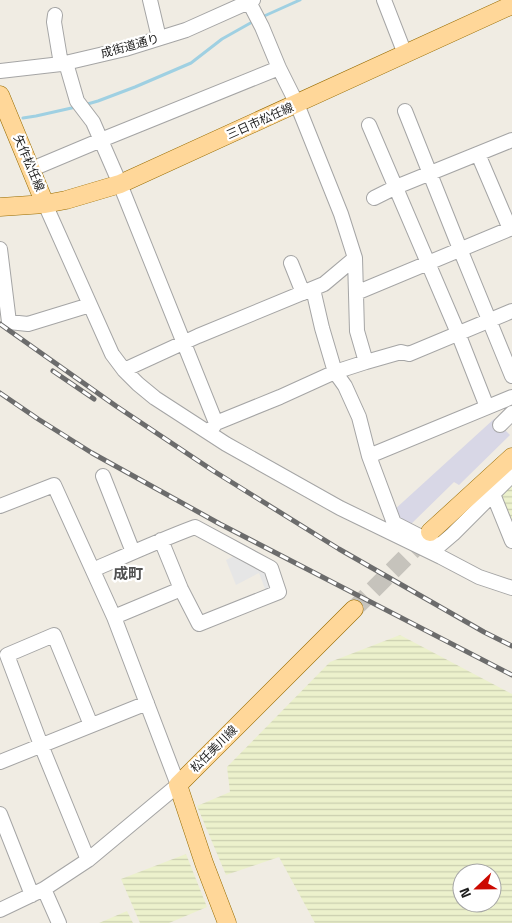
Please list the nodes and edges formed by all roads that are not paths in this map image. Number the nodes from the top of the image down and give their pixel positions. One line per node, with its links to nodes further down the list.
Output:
1 (150, 0): 6 (street)
2 (384, 0): 7 (street)
3 (251, 1): 6 (street, 成街道通り); 9 (street)
4 (512, 5): 7 (main road, 三日市松任線)
5 (55, 15): 8 (street)
6 (159, 38): 8 (street, 成街道通り)
7 (406, 54): 12 (main road, 三日市松任線)
8 (64, 64): 10 (street, 成街道通り); 15 (street)
9 (279, 68): 12 (street); 15 (street)
10 (0, 71)
11 (0, 96): 18 (main road, 矢作松任線)
12 (297, 104): 20 (main road, 三日市松任線); 28 (street)
13 (405, 111): 19 (street)
14 (370, 125): 21 (street)
15 (101, 140): 18 (street); 20 (street)
16 (512, 140): 17 (street)
17 (478, 154): 19 (street); 25 (street)
18 (32, 169): 23 (main road, 矢作松任線)
19 (430, 174): 21 (street); 27 (street)
20 (120, 184): 23 (main road, 三日市松任線); 37 (street)
21 (396, 187): 22 (street); 30 (street)
22 (374, 198)
23 (45, 204): 24 (main road, 三日市松任線); 33 (street)
24 (0, 207)
25 (511, 228): 27 (street)
26 (0, 249): 33 (street)
27 (460, 249): 30 (street); 35 (street)
28 (355, 258): 31 (street); 32 (street)
29 (291, 263): 31 (street)
30 (428, 263): 32 (street); 36 (street)
31 (308, 291): 37 (street); 40 (street)
32 (356, 293): 38 (street)
33 (90, 305): 39 (street)
34 (512, 311): 35 (street)
35 (489, 321): 36 (street); 41 (street)
36 (458, 334): 38 (street); 43 (street)
37 (183, 343): 39 (street); 46 (street)
38 (366, 362): 40 (street)
39 (124, 370): 46 (street)
40 (335, 372): 46 (street); 47 (street)
41 (512, 376)
42 (512, 397): 43 (street)
43 (487, 407): 47 (street)
44 (512, 413): 45 (street)
45 (500, 425)
46 (212, 428): 58 (street)
47 (370, 456): 51 (street)
48 (512, 457): 53 (main road)
49 (512, 475): 51 (street)
50 (103, 476): 56 (street)
51 (493, 494): 55 (street)
52 (2, 501): 57 (street)
53 (430, 532)
54 (161, 540): 56 (street); 59 (street); 59 (street)
55 (512, 541)
56 (133, 552): 57 (street)
57 (93, 570): 61 (street)
58 (512, 588)
59 (181, 589): 61 (street)
60 (354, 609): 66 (main road, 松任美川線)
61 (114, 617): 62 (street)
62 (147, 703): 63 (street); 66 (street)
63 (91, 725): 64 (street); 64 (street)
64 (41, 745): 65 (street); 68 (street)
65 (0, 762)
66 (178, 784): 68 (street); 72 (main road)
67 (0, 814): 69 (street)
68 (88, 860): 69 (street)
69 (38, 892): 70 (street); 71 (street)
70 (0, 910)
71 (59, 923)
72 (227, 923)

